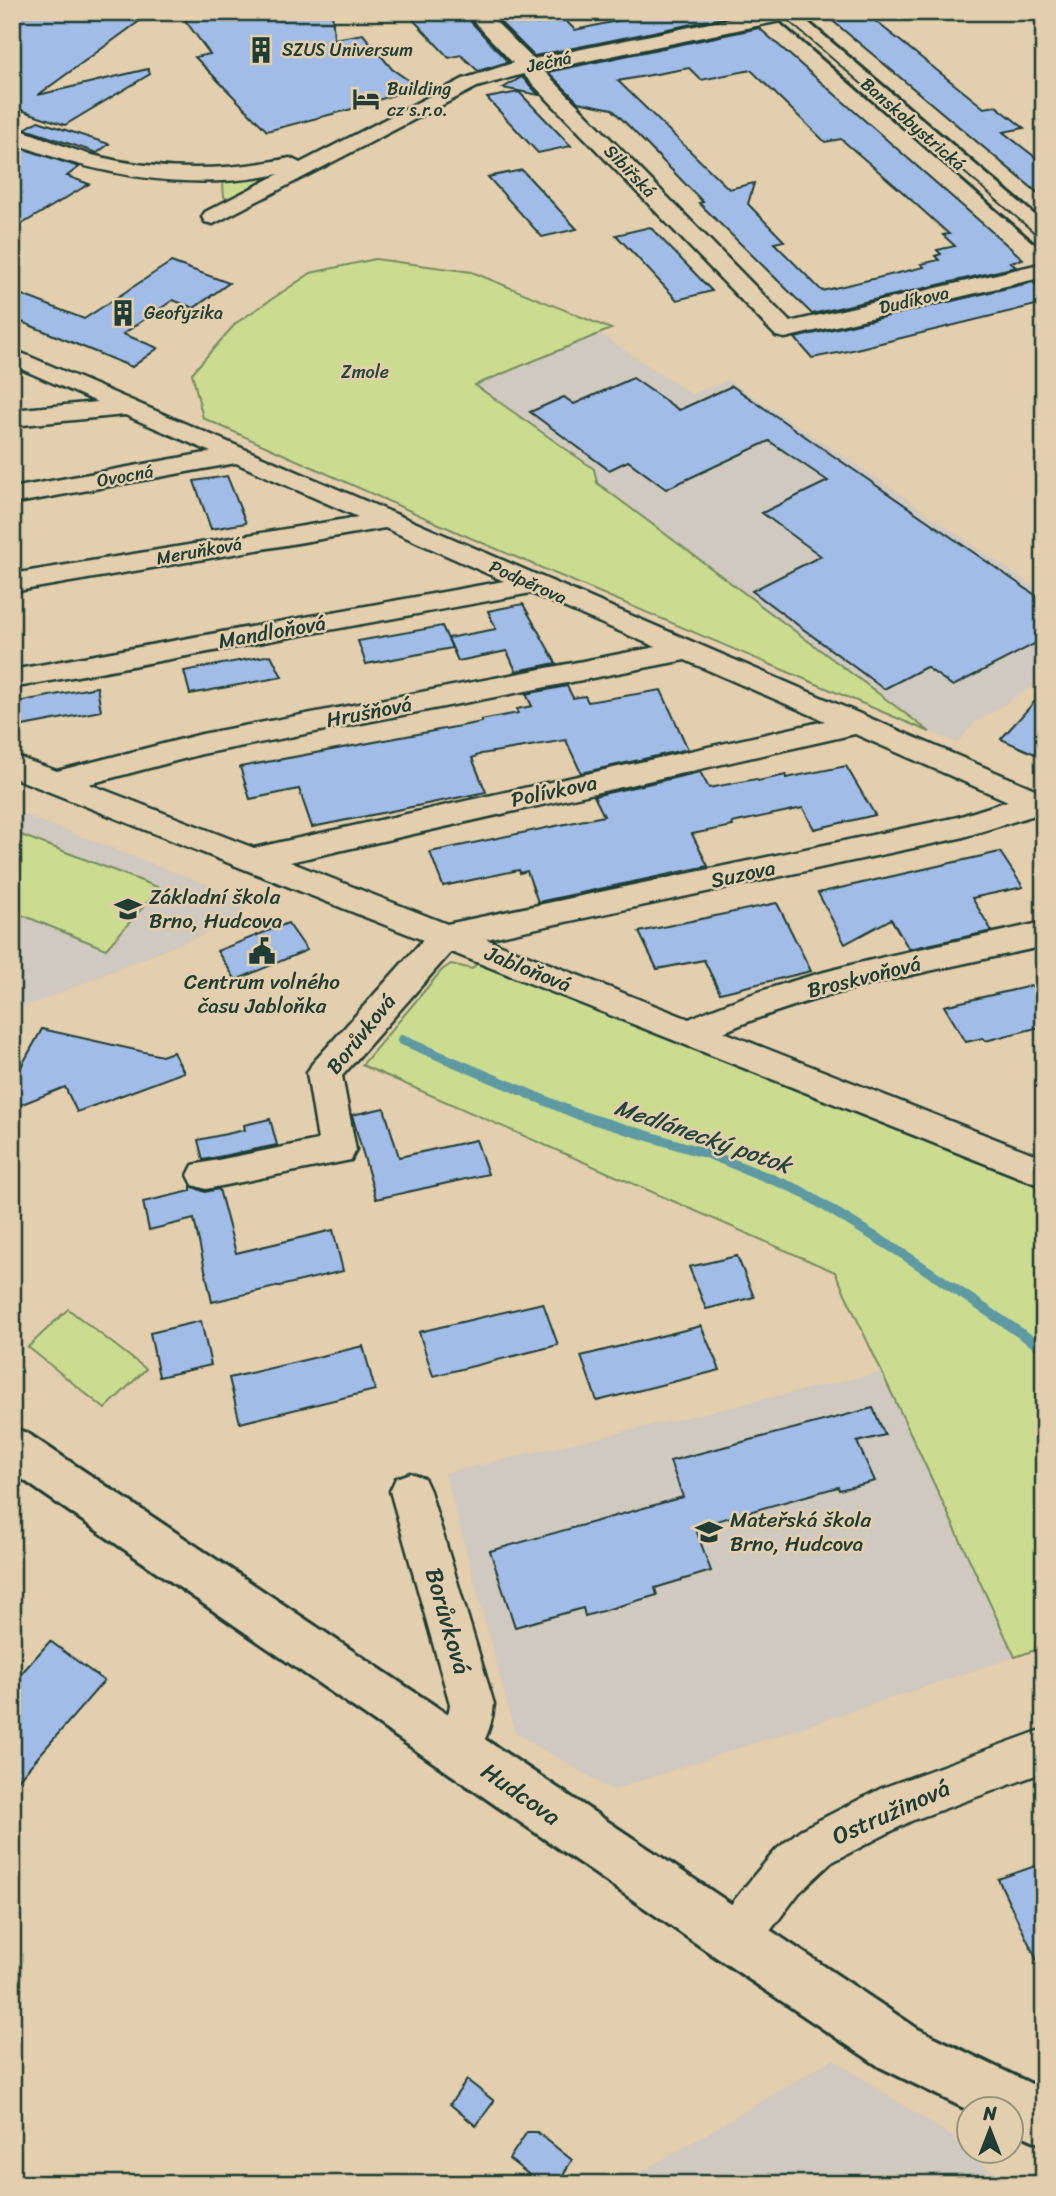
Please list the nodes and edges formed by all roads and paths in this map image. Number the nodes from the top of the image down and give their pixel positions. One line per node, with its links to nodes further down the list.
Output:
1 (475, 12): 3 (street, Sibiřská)
2 (787, 13): 3 (street, Ječná); 7 (street, Banskobystrická)
3 (529, 66): 5 (street, Ječná); 9 (street, Sibiřská)
4 (12, 134): 6 (street, Ječná)
5 (331, 156): 6 (street, Ječná); 6 (street, Ječná)
6 (218, 176)
7 (1044, 236)
8 (1044, 270): 9 (street, Dudíkova)
9 (785, 331)
10 (12, 356): 11 (street, Podpěrova)
11 (128, 407): 12 (street); 13 (street, Podpěrova)
12 (12, 418)
13 (238, 455): 14 (street, Ovocná); 15 (street, Podpěrova)
14 (12, 496)
15 (386, 520): 16 (street, Meruňková); 17 (street, Podpěrova)
16 (12, 583)
17 (532, 584): 18 (street, Podpěrova); 19 (street, Mandloňová)
18 (685, 650): 20 (street, Podpěrova); 22 (street, Hrušňová)
19 (12, 679)
20 (858, 724): 23 (street, Podpěrova); 24 (street, Polívkova)
21 (12, 765): 22 (street, Jabloňová)
22 (55, 782): 24 (street, Jabloňová)
23 (1041, 804): 26 (street, Suzova)
24 (251, 860): 26 (street, Jabloňová)
25 (1044, 934): 27 (street, Broskvoňová)
26 (446, 936): 27 (street, Jabloňová); 29 (street, Borůvková)
27 (690, 1033): 28 (street, Jabloňová)
28 (1044, 1173)
29 (206, 1175)
30 (12, 1447): 32 (street, Hudcova)
31 (410, 1491): 32 (street, Borůvková)
32 (453, 1746): 34 (street, Hudcova)
33 (1044, 1750): 34 (street, Ostružinová)
34 (734, 1939): 35 (street, Hudcova)
35 (1044, 2118)

